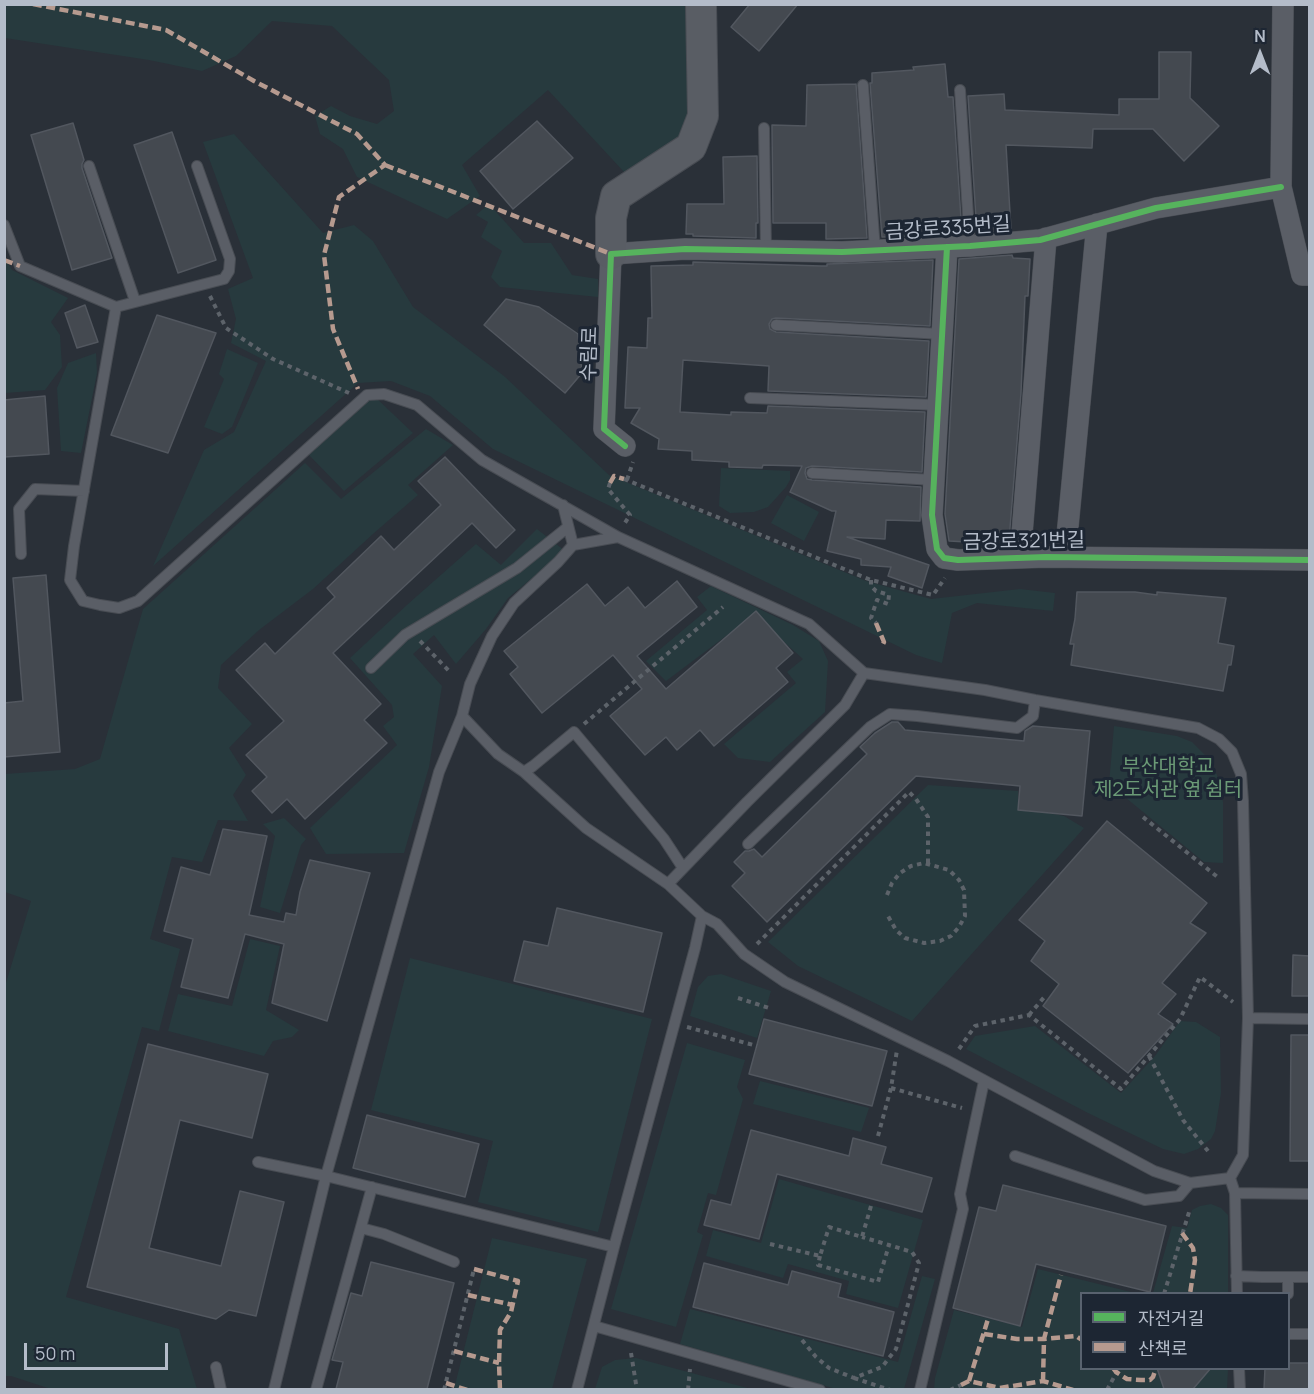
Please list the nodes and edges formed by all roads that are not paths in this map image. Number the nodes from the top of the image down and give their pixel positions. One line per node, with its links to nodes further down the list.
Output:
1 (701, 4): 16 (main road, 수림로)
2 (1283, 4): 8 (street)
3 (863, 85): 14 (lane, 금강로335번길)
4 (960, 90): 12 (lane, 금강로335번길)
5 (764, 128): 15 (lane)
6 (89, 166): 18 (lane)
7 (197, 166): 18 (lane)
8 (1281, 187): 9 (street, 금강로335번길); 17 (street)
9 (1096, 224): 11 (street, 금강로335번길); 33 (street)
10 (4, 225): 19 (lane)
11 (1046, 238): 12 (street, 금강로335번길); 34 (street)
12 (970, 246): 13 (street, 금강로335번길)
13 (947, 247): 14 (street, 금강로335번길); 21 (street, 금강로321번길)
14 (875, 250): 15 (street, 금강로335번길)
15 (766, 251): 16 (street, 금강로335번길)
16 (611, 254): 24 (street, 수림로)
17 (1306, 275)
18 (135, 301): 19 (lane)
19 (116, 307): 27 (lane)
20 (776, 325): 21 (lane)
21 (942, 334): 23 (street, 금강로321번길)
22 (750, 398): 23 (lane)
23 (938, 405): 26 (street, 금강로321번길)
24 (625, 446)
25 (812, 473): 26 (lane)
26 (934, 480): 34 (street, 금강로321번길)
27 (84, 491): 28 (lane); 32 (lane)
28 (563, 505): 29 (lane); 30 (lane)
29 (568, 527): 31 (lane); 36 (lane)
30 (618, 537): 31 (lane); 37 (lane)
31 (573, 545): 39 (lane)
32 (21, 554)
33 (1065, 557): 34 (street, 금강로321번길); 35 (street, 금강로321번길)
34 (1020, 558)
35 (1310, 560)
36 (371, 668)
37 (864, 673): 38 (lane); 42 (lane)
38 (1035, 700): 41 (lane); 45 (lane)
39 (462, 716): 40 (lane); 50 (lane)
40 (524, 772): 42 (lane); 43 (lane)
41 (748, 844)
42 (682, 868): 43 (lane)
43 (668, 884): 44 (lane)
44 (702, 916): 47 (lane); 57 (lane)
45 (1248, 1018): 46 (lane); 51 (lane)
46 (1310, 1019)
47 (984, 1081): 52 (lane); 74 (lane)
48 (1015, 1156): 52 (lane)
49 (258, 1162): 50 (lane)
50 (326, 1176): 53 (lane); 70 (lane)
51 (1230, 1178): 52 (lane); 54 (lane)
52 (1190, 1183)
53 (372, 1187): 56 (lane); 57 (lane)
54 (1235, 1193): 55 (lane); 59 (lane)
55 (1310, 1194)
56 (361, 1228): 58 (lane); 71 (lane)
57 (614, 1246): 64 (lane)
58 (454, 1262)
59 (1236, 1276): 60 (lane); 62 (lane)
60 (1288, 1277): 61 (lane); 63 (lane)
61 (1310, 1277)
62 (1237, 1292)
63 (1288, 1292)
64 (594, 1326): 72 (lane); 73 (lane)
65 (1290, 1334): 66 (lane)
66 (1310, 1334)
67 (216, 1367): 69 (lane)
68 (1239, 1370): 75 (lane)
69 (221, 1389)
70 (274, 1389)
71 (316, 1389)
72 (577, 1389)
73 (820, 1389)
74 (920, 1389)
75 (1240, 1389)

